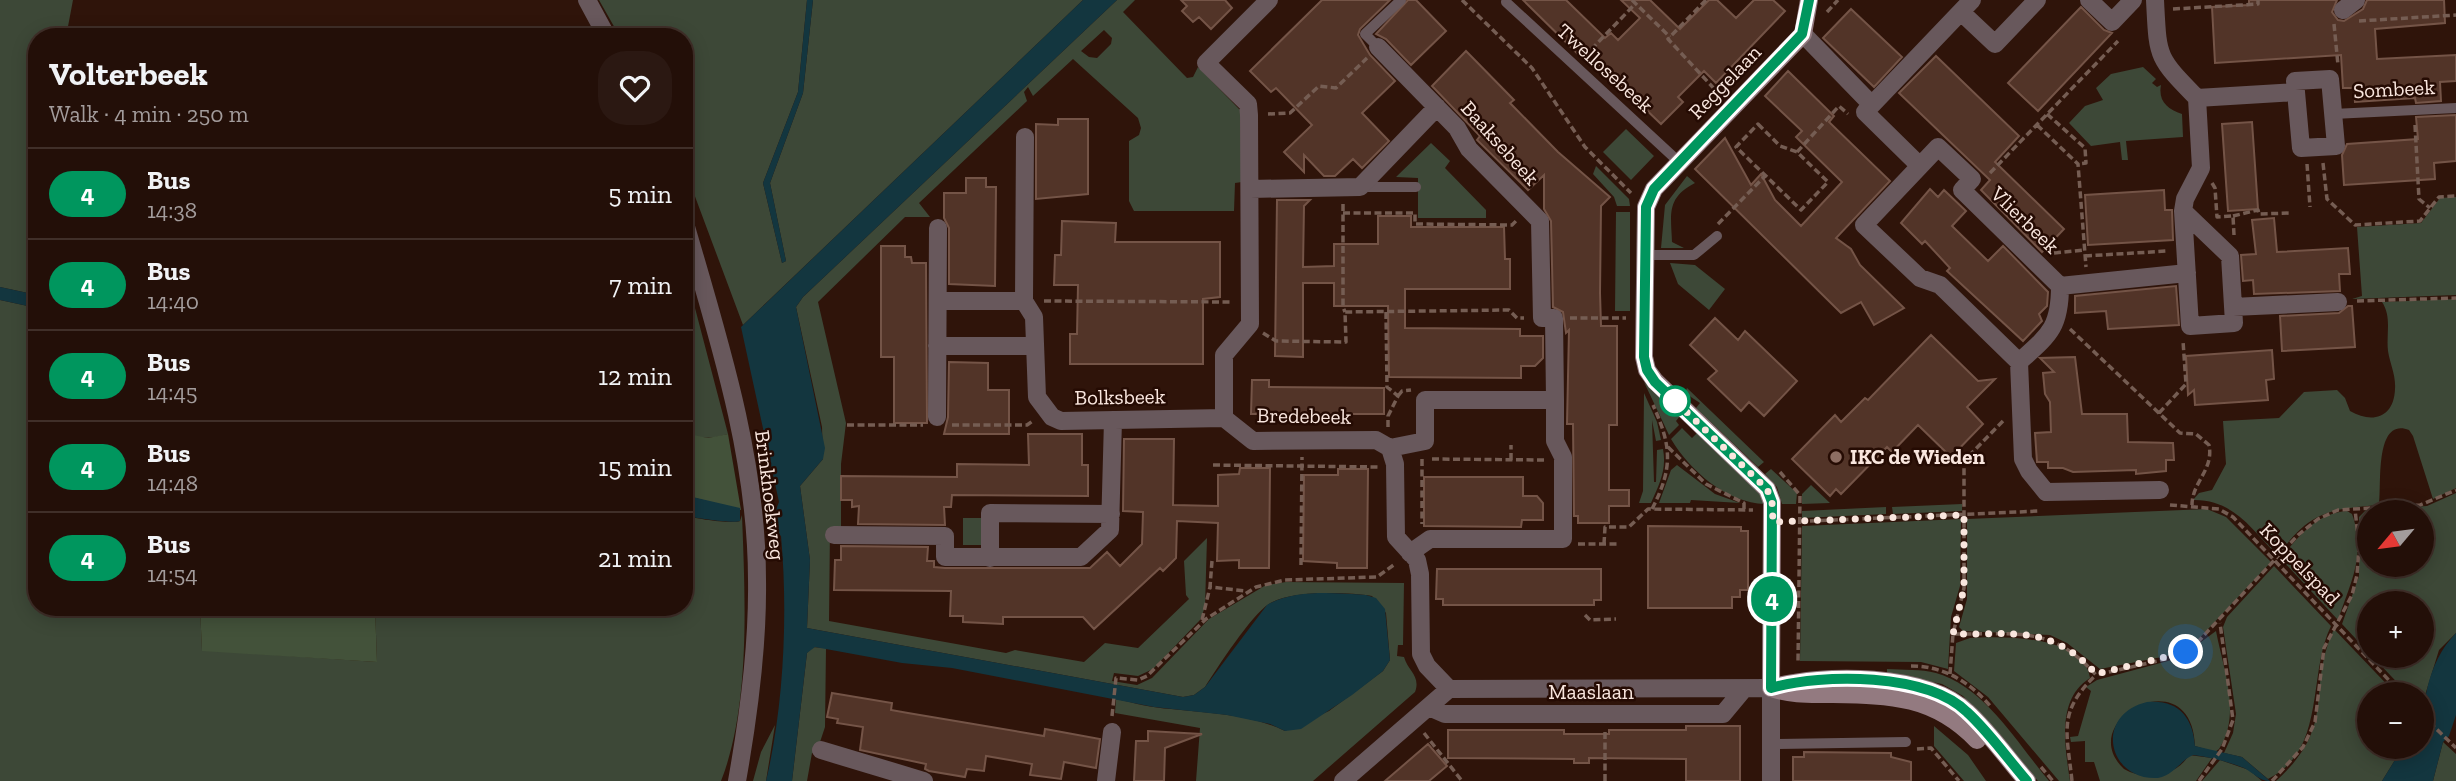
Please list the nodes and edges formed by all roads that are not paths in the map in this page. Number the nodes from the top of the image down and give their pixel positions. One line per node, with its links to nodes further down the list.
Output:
1 (587, 0): 11 (street)
2 (1268, 0): 25 (street)
3 (1401, 0): 13 (lane)
4 (1809, 0): 12 (street)
5 (2037, 0): 10 (street)
6 (2089, 0): 7 (street)
7 (2133, 0)
8 (1506, 2): 21 (lane, Twellosebeek)
9 (2155, 5): 15 (street)
10 (1966, 6): 17 (street)
11 (602, 28)
12 (1802, 34): 17 (street); 21 (street, Reggelaan)
13 (1378, 47): 16 (street, Baaksebeek)
14 (2296, 92): 15 (street, Sombeek); 19 (street, Sombeek); 19 (street, Sombeek)
15 (2197, 97): 26 (street)
16 (1437, 107): 23 (street); 40 (street, Baaksebeek)
17 (1868, 108): 22 (street)
18 (2456, 108): 19 (lane, Sombeek)
19 (2333, 114)
20 (1026, 137): 34 (street, Bolksbeek)
21 (1679, 162): 30 (street, Reggelaan)
22 (1920, 166): 32 (street, Vlierbeek); 39 (street)
23 (1360, 187): 24 (lane); 25 (street)
24 (1416, 187)
25 (1250, 189): 42 (street)
26 (2183, 211): 31 (street); 36 (street)
27 (938, 228): 33 (street)
28 (1714, 233): 30 (lane)
29 (693, 253): 59 (street, Brinkhoekweg)
30 (1645, 255): 50 (street)
31 (2187, 273): 32 (street); 36 (street)
32 (2060, 286): 39 (street)
33 (938, 301): 34 (street); 37 (street)
34 (1024, 301): 38 (street, Bolksbeek)
35 (2338, 302): 36 (street)
36 (2233, 307)
37 (937, 346): 38 (street); 41 (street)
38 (1034, 346): 43 (street, Bolksbeek)
39 (2019, 362): 45 (street)
40 (1555, 400): 44 (street); 48 (street)
41 (937, 417)
42 (1224, 418): 43 (street, Bolksbeek); 44 (street, Bredebeek)
43 (1113, 420): 46 (street)
44 (1390, 448): 48 (street)
45 (2161, 498)
46 (1111, 514): 49 (street); 49 (street)
47 (834, 535): 49 (street)
48 (1416, 549): 51 (street)
49 (990, 558)
50 (1771, 688): 52 (street, Maaslaan); 56 (street); 64 (street, Maaslaan); 65 (street, Maaslaan)
51 (1449, 689): 52 (street, Maaslaan); 53 (street)
52 (1743, 690): 53 (street, Maaslaan)
53 (1429, 707): 62 (street)
54 (1112, 732): 61 (street)
55 (1906, 742): 56 (lane)
56 (1772, 744): 63 (street)
57 (821, 750): 58 (street)
58 (903, 778): 60 (street)
59 (737, 781)
60 (924, 781)
61 (1106, 781)
62 (1343, 781)
63 (1771, 781)
64 (2014, 781)
65 (2027, 781)

